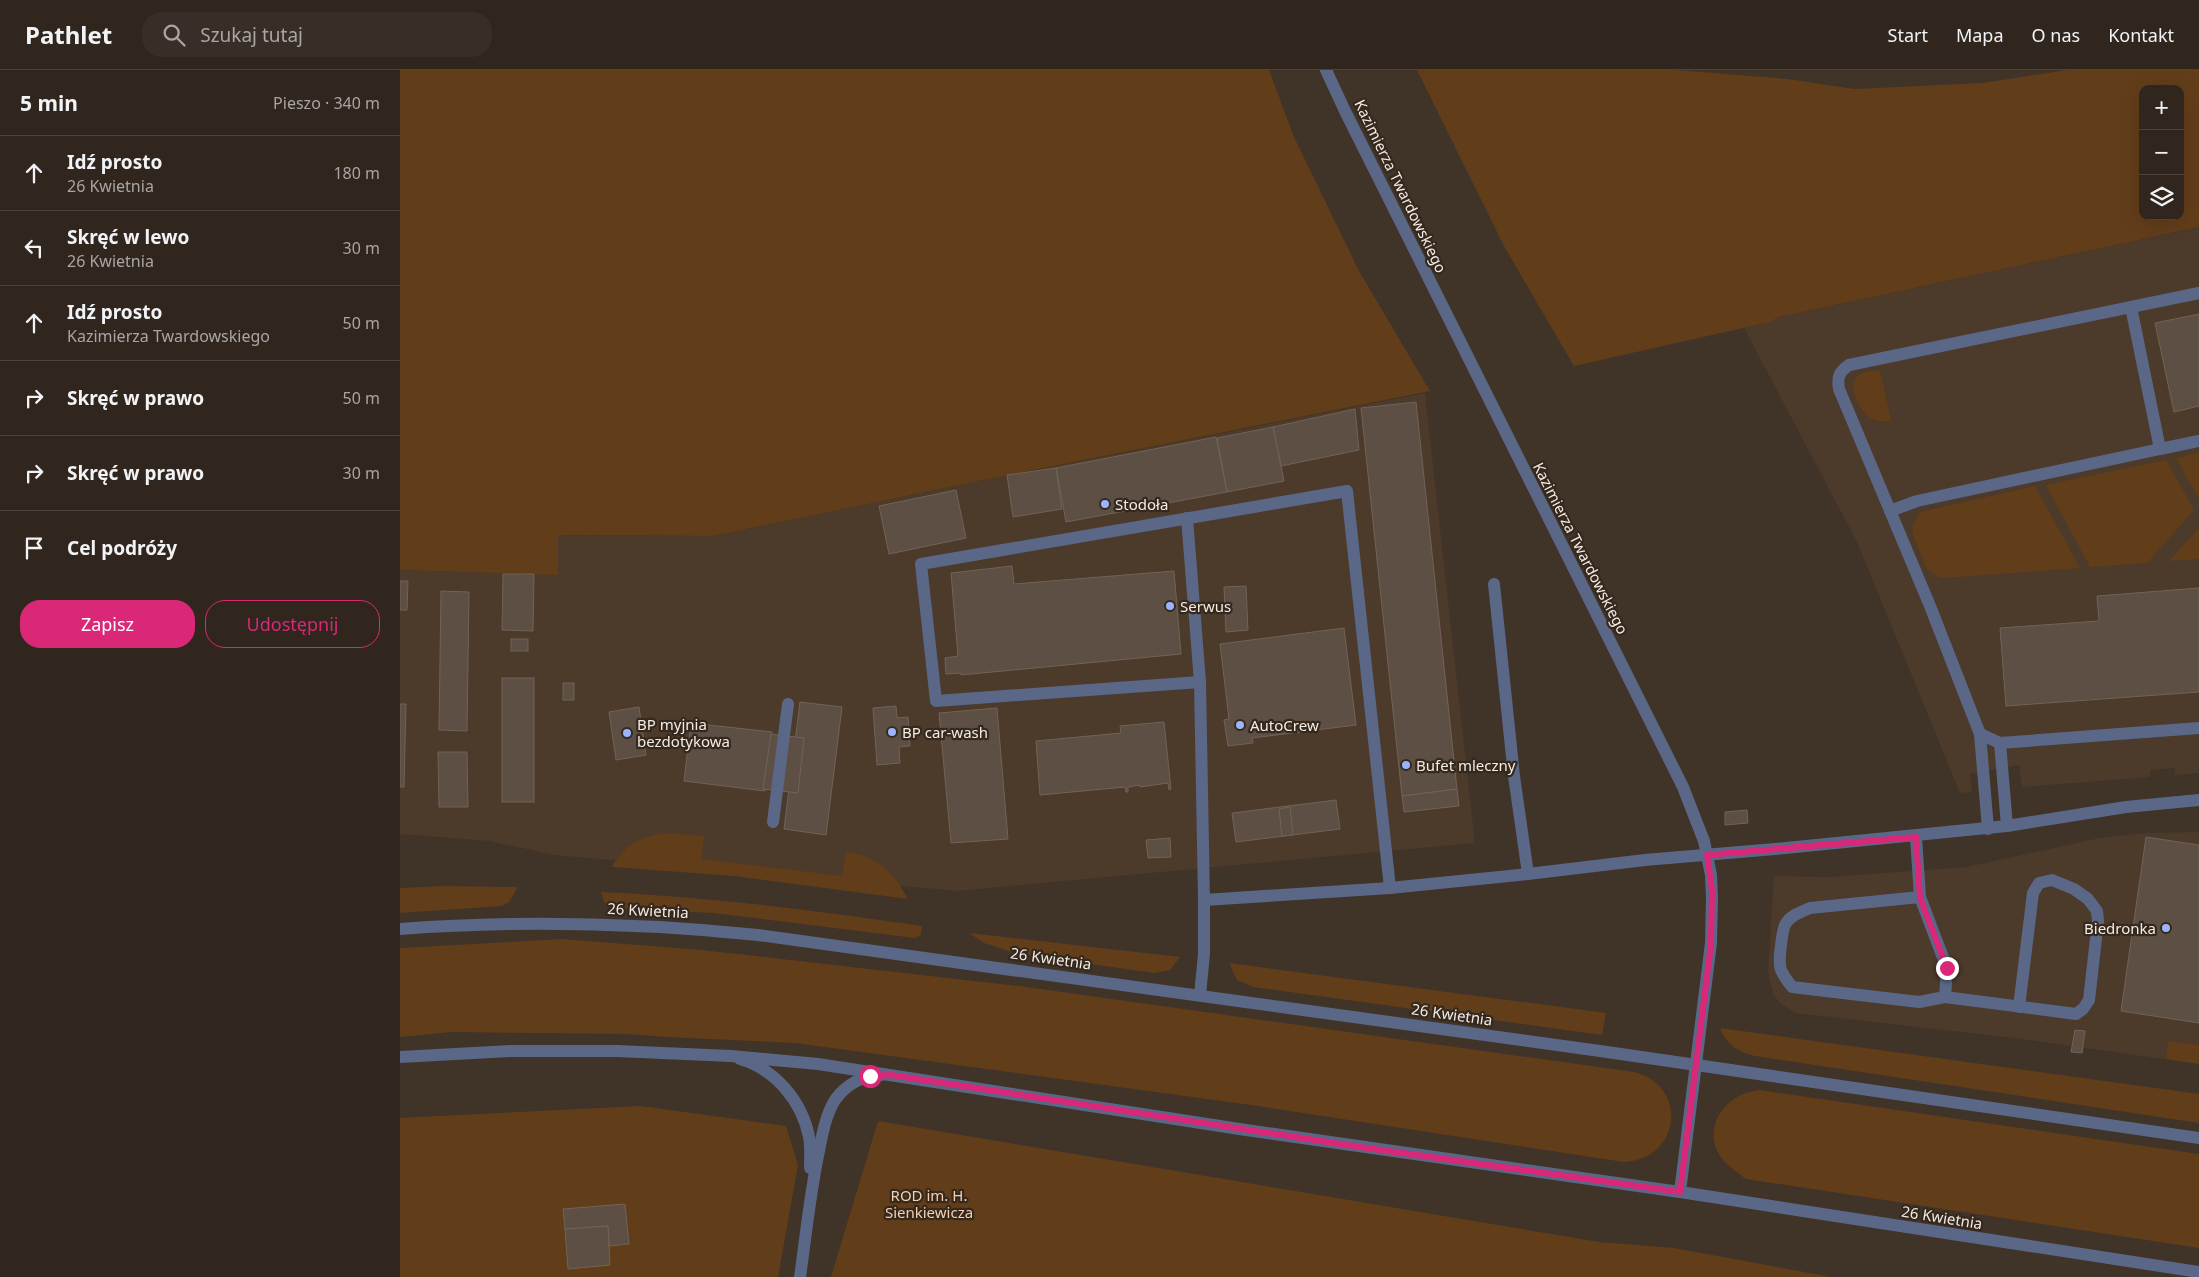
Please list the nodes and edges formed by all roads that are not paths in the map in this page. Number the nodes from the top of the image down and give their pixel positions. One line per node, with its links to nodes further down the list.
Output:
1 (1326, 70): 19 (street, Kazimierza Twardowskiego)
2 (2199, 293): 3 (street)
3 (2131, 307): 5 (street); 6 (street)
4 (2199, 442): 5 (street)
5 (2160, 450): 6 (street)
6 (1890, 511): 12 (street)
7 (1187, 518): 9 (street); 9 (street); 21 (street)
8 (1494, 584): 20 (street)
9 (1200, 682): 23 (street)
10 (788, 704): 15 (street)
11 (2199, 728): 13 (street)
12 (1980, 734): 13 (street); 17 (street)
13 (2000, 743): 16 (street)
14 (2199, 800): 16 (street)
15 (773, 822)
16 (2007, 826): 17 (street)
17 (1988, 828): 18 (street)
18 (1916, 837): 19 (street); 22 (street)
19 (1707, 855): 20 (street); 30 (street, Kazimierza Twardowskiego)
20 (1528, 874): 21 (street)
21 (1390, 888): 23 (street)
22 (1920, 898): 26 (street); 26 (street)
23 (1204, 900): 25 (street)
24 (400, 929): 25 (street, 26 Kwietnia)
25 (1200, 995): 30 (street, 26 Kwietnia)
26 (1944, 997): 27 (street)
27 (2019, 1007): 27 (street)
28 (730, 1056): 29 (street, 26 Kwietnia); 31 (street, 26 Kwietnia); 33 (street)
29 (400, 1057)
30 (1695, 1064): 32 (street, 26 Kwietnia); 34 (street)
31 (891, 1075): 33 (street); 34 (street, 26 Kwietnia)
32 (2199, 1138)
33 (811, 1188): 36 (street)
34 (1680, 1192): 35 (street, 26 Kwietnia)
35 (2199, 1272)
36 (800, 1277)

